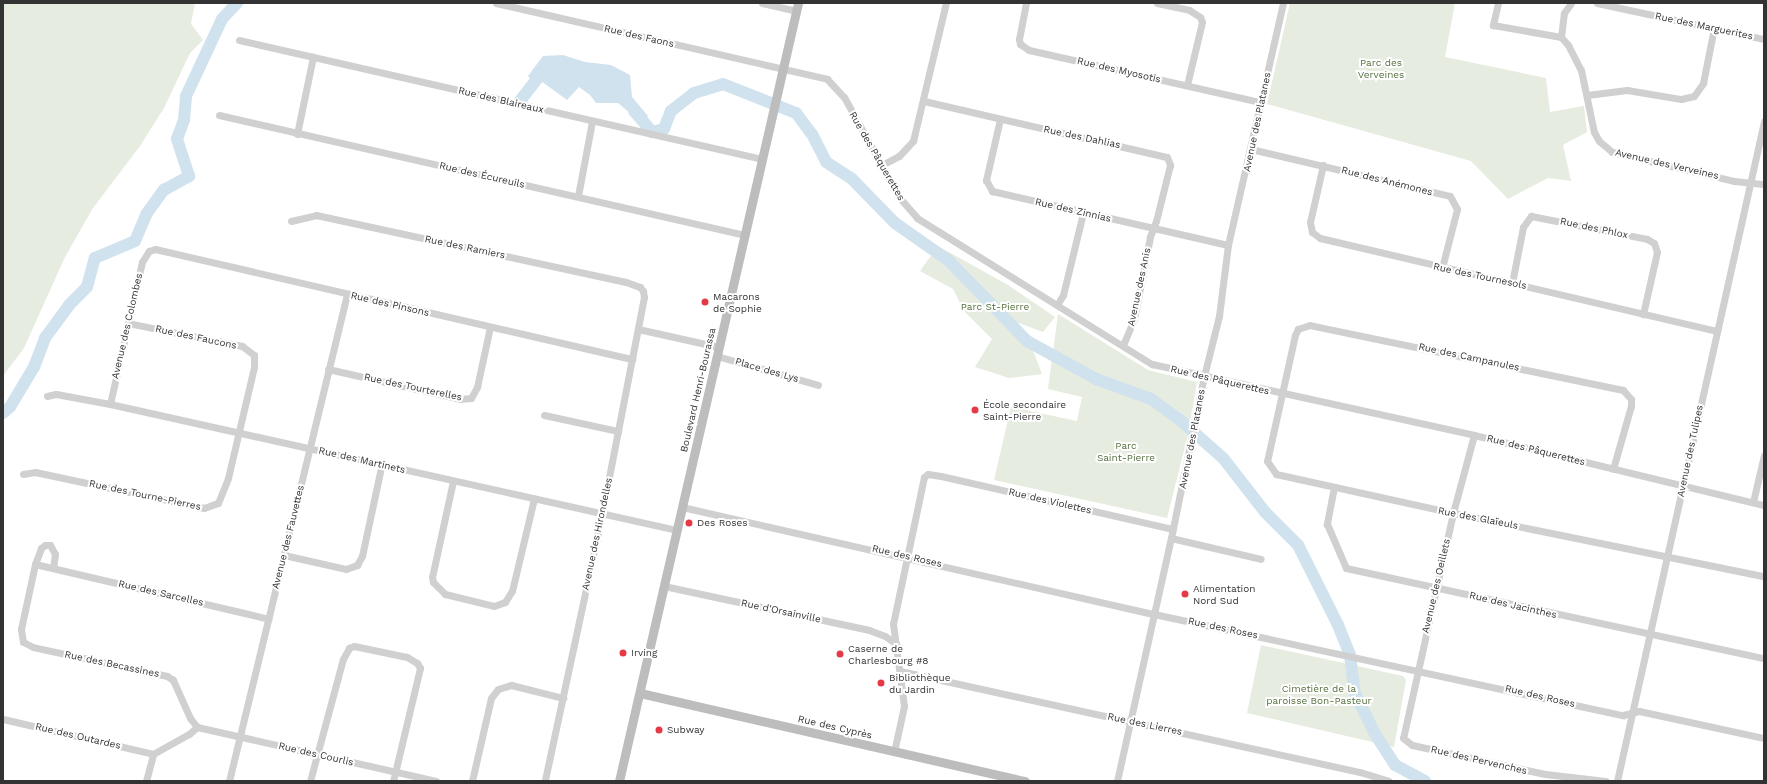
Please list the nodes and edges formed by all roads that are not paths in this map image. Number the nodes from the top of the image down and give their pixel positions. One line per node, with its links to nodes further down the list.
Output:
1 (496, 3): 16 (street, Rue des Faons)
2 (762, 3): 10 (street)
3 (946, 3): 19 (street)
4 (1026, 3): 17 (street, Rue des Myosotis)
5 (1157, 3): 17 (street)
6 (1283, 3): 20 (street, Avenue des Platanes)
7 (1498, 3): 12 (street)
8 (1571, 3): 12 (street)
9 (1597, 3): 11 (street, Rue des Marguerites)
10 (797, 7): 16 (main road, Boulevard Henri-Bourassa)
11 (1714, 28): 13 (street, Rue des Marguerites); 18 (street)
12 (1561, 37): 18 (street, Avenue des Verveines)
13 (1764, 39)
14 (239, 40): 15 (street, Rue des Blaireaux)
15 (313, 57): 23 (street, Rue des Blaireaux); 25 (street)
16 (783, 69): 27 (main road, Boulevard Henri-Bourassa); 29 (street, Rue des Pâquerettes)
17 (1187, 85): 20 (street, Rue des Myosotis)
18 (1587, 95): 30 (street, Avenue des Verveines)
19 (924, 101): 22 (street, Rue des Dahlias); 29 (street)
20 (1260, 102): 26 (street, Avenue des Platanes)
21 (219, 115): 25 (street, Rue des Écureuils)
22 (1000, 119): 33 (street, Rue des Zinnias); 35 (street, Rue des Dahlias)
23 (592, 121): 27 (street, Rue des Blaireaux); 32 (street)
24 (1764, 121): 30 (street, Avenue des Tulipes)
25 (296, 134): 32 (street, Rue des Écureuils)
26 (1251, 148): 28 (street, Rue des Anémones); 37 (street, Avenue des Platanes)
27 (762, 159): 36 (main road, Boulevard Henri-Bourassa)
28 (1323, 165): 39 (street, Rue des Tournesols); 39 (street, Rue des Anémones)
29 (880, 166): 43 (street, Rue des Pâquerettes)
30 (1751, 181): 31 (street, Avenue des Verveines); 48 (street, Avenue des Tulipes)
31 (1764, 184)
32 (578, 196): 36 (street, Rue des Écureuils)
33 (1083, 213): 35 (street, Rue des Zinnias); 43 (street)
34 (291, 221): 41 (street, Rue des Ramiers)
35 (1153, 228): 37 (street, Rue des Zinnias); 49 (street, Avenue des Anis)
36 (745, 235): 50 (main road, Boulevard Henri-Bourassa)
37 (1228, 245): 53 (street, Avenue des Platanes)
38 (149, 251): 42 (street, Rue des Pinsons); 45 (street, Avenue des Colombes)
39 (1442, 268): 40 (street, Rue des Tournesols)
40 (1512, 283): 44 (street, Rue des Tournesols); 44 (street, Rue des Phlox)
41 (640, 287): 47 (street, Avenue des Hirondelles)
42 (347, 294): 46 (street, Rue des Pinsons); 52 (street, Avenue des Fauvettes)
43 (1057, 305): 49 (street, Rue des Pâquerettes)
44 (1643, 314): 48 (street, Rue des Tournesols)
45 (128, 323): 57 (street, Avenue des Colombes); 60 (street, Rue des Faucons)
46 (490, 327): 51 (street, Rue des Pinsons); 52 (street, Rue des Tourterelles)
47 (638, 330): 50 (street, Place des Lys); 51 (street, Avenue des Hirondelles)
48 (1716, 331): 68 (street, Avenue des Tulipes)
49 (1122, 345): 53 (street, Rue des Pâquerettes)
50 (718, 352): 54 (street, Place des Lys); 73 (main road, Boulevard Henri-Bourassa)
51 (632, 359): 59 (street, Avenue des Hirondelles)
52 (328, 369): 62 (street, Avenue des Fauvettes)
53 (1204, 376): 55 (street, Rue des Pâquerettes); 76 (street, Avenue des Platanes)
54 (818, 385)
55 (1280, 394): 61 (street, Rue des Pâquerettes); 65 (street, Rue des Campanules); 69 (street, Rue des Glaïeuls)
56 (47, 396): 57 (street, Rue des Martinets)
57 (110, 404): 60 (street, Rue des Martinets)
58 (544, 415): 59 (street)
59 (618, 431): 75 (street, Avenue des Hirondelles)
60 (238, 433): 62 (street, Rue des Martinets); 66 (street, Rue des Tourne-Pierres)
61 (1474, 435): 65 (street, Rue des Pâquerettes); 74 (street, Avenue des Oeillets)
62 (310, 448): 64 (street, Rue des Martinets); 79 (street, Avenue des Fauvettes)
63 (1764, 455): 71 (street)
64 (382, 463): 67 (street, Rue des Martinets); 79 (street)
65 (1613, 469): 68 (street, Rue des Pâquerettes)
66 (23, 474)
67 (453, 481): 70 (street, Rue des Martinets); 70 (street)
68 (1683, 486): 71 (street, Rue des Pâquerettes); 80 (street, Avenue des Tulipes)
69 (1334, 487): 74 (street, Rue des Glaïeuls); 87 (street, Rue des Jacinthes)
70 (534, 499): 75 (street, Rue des Martinets)
71 (1753, 502): 72 (street, Rue des Pâquerettes)
72 (1764, 505)
73 (682, 507): 77 (main road, Boulevard Henri-Bourassa); 81 (street, Rue des Roses)
74 (1453, 513): 80 (street, Rue des Glaïeuls); 87 (street, Avenue des Oeillets)
75 (602, 514): 77 (street, Rue des Martinets); 96 (street, Avenue des Hirondelles)
76 (1173, 529): 78 (street, Avenue des Platanes); 81 (street, Rue des Violettes)
77 (677, 530): 86 (main road, Boulevard Henri-Bourassa)
78 (1172, 538): 82 (street); 88 (street, Avenue des Platanes)
79 (284, 555): 89 (street, Avenue des Fauvettes)
80 (1667, 555): 85 (street, Rue des Glaïeuls); 90 (street, Avenue des Tulipes)
81 (907, 556): 88 (street, Rue des Roses); 91 (street)
82 (1261, 559)
83 (35, 564): 84 (street, Rue des Sarcelles); 84 (street); 100 (street, Rue des Becassines)
84 (53, 568): 89 (street, Rue des Sarcelles)
85 (1764, 576)
86 (664, 586): 91 (street, Rue d'Orsainville); 95 (main road, Boulevard Henri-Bourassa)
87 (1436, 588): 90 (street, Rue des Jacinthes); 93 (street, Avenue des Oeillets)
88 (1154, 614): 93 (street, Rue des Roses); 99 (street, Avenue des Platanes)
89 (269, 619): 101 (street, Avenue des Fauvettes)
90 (1649, 635): 92 (street, Rue des Jacinthes); 97 (street, Avenue des Tulipes)
91 (896, 644): 94 (street)
92 (1764, 658)
93 (1417, 669): 97 (street, Rue des Roses); 102 (street, Avenue des Oeillets)
94 (900, 671): 99 (street, Rue des Lierres); 104 (street)
95 (640, 694): 104 (main road, Rue des Cyprès); 115 (main road, Boulevard Henri-Bourassa)
96 (563, 698): 113 (street); 114 (street, Avenue des Hirondelles)
97 (1632, 713): 103 (street, Rue des Roses); 120 (street, Avenue des Tulipes)
98 (3, 720): 105 (street, Rue des Outardes)
99 (1130, 721): 117 (street, Avenue des Platanes); 118 (street, Rue des Lierres)
100 (197, 727): 101 (street, Rue des Courlis); 105 (street)
101 (240, 736): 106 (street, Rue des Courlis); 109 (street, Avenue des Fauvettes)
102 (1403, 738): 119 (street, Rue des Pervenches)
103 (1764, 738)
104 (894, 752): 116 (main road, Rue des Cyprès)
105 (153, 754): 108 (street)
106 (318, 754): 107 (street, Rue des Courlis); 107 (street); 110 (street)
107 (395, 772): 111 (street); 112 (street, Rue des Courlis)
108 (146, 781)
109 (229, 781)
110 (310, 781)
111 (393, 781)
112 (436, 781)
113 (472, 781)
114 (545, 781)
115 (620, 781)
116 (1025, 781)
117 (1117, 781)
118 (1389, 781)
119 (1606, 781)
120 (1617, 781)

